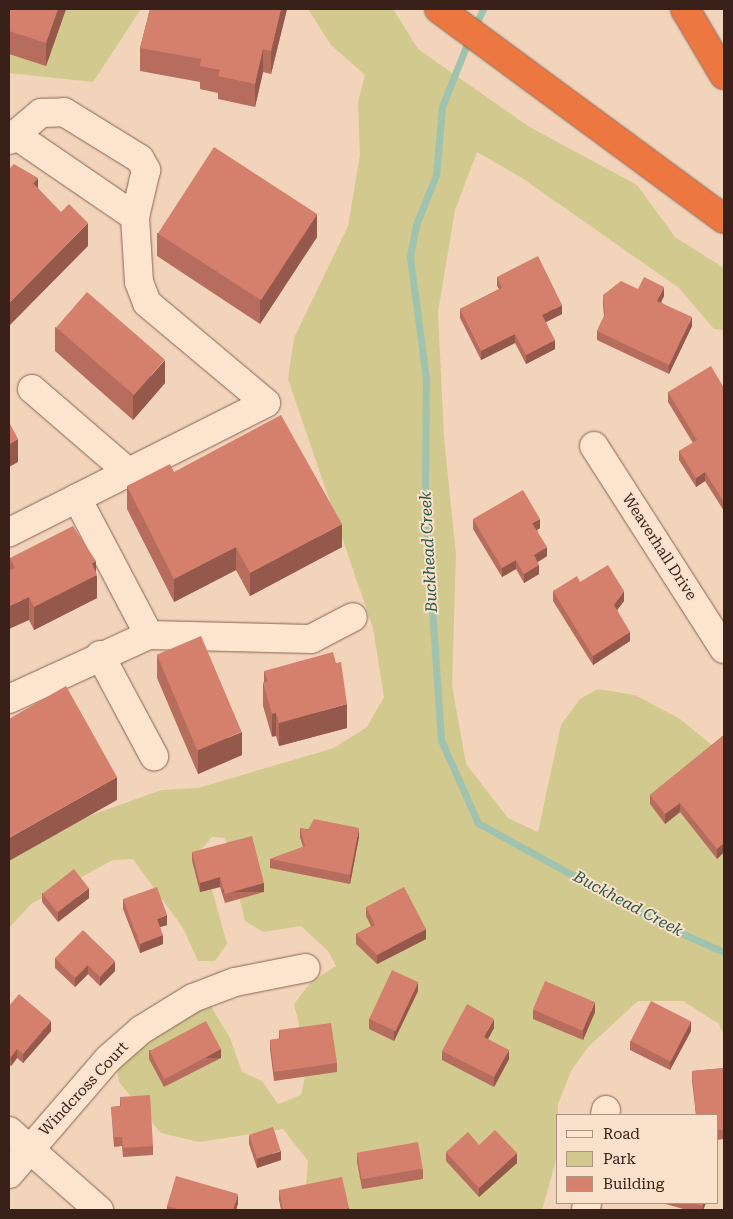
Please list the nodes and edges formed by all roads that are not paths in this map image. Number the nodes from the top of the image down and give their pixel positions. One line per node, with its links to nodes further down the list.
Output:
1 (440, 9): 6 (highway)
2 (685, 9): 3 (highway)
3 (724, 75)
4 (11, 137): 5 (street); 5 (street)
5 (134, 217): 9 (street)
6 (724, 219)
7 (32, 389): 9 (street)
8 (594, 446): 14 (street, Weaverhall Drive)
9 (128, 472): 10 (street)
10 (77, 498): 11 (street); 13 (street)
11 (9, 532)
12 (353, 617): 13 (street)
13 (149, 635): 15 (street)
14 (724, 648)
15 (100, 655): 16 (street); 17 (street)
16 (9, 699)
17 (154, 756)
18 (306, 968): 20 (street, Windcross Court)
19 (9, 1131): 20 (street)
20 (29, 1149): 21 (street, Windcross Court); 22 (street)
21 (9, 1174)
22 (99, 1210)

